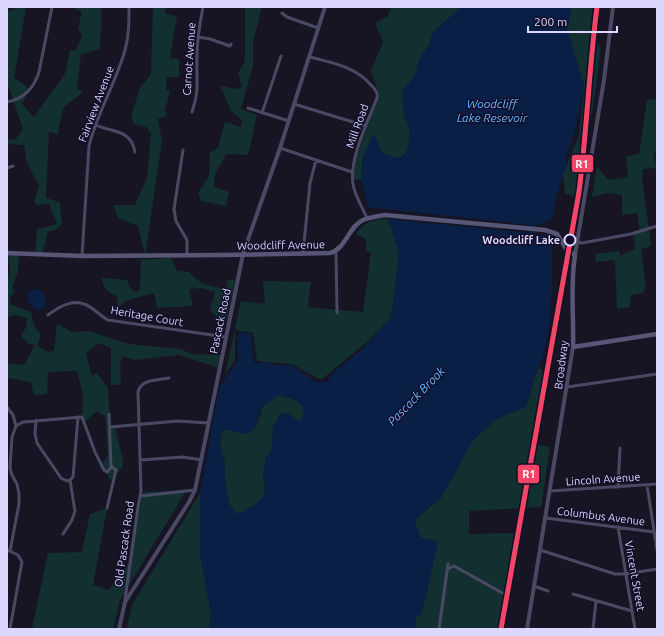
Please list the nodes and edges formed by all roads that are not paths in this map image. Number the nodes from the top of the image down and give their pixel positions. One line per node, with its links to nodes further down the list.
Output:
1 (52, 7): 12 (street)
2 (129, 7): 18 (street, Fairview Avenue)
3 (202, 7): 8 (street, Carnot Avenue)
4 (325, 7): 7 (street, Pascack Road)
5 (613, 7): 29 (street, Broadway)
6 (282, 13): 7 (street)
7 (318, 28): 11 (street, Pascack Road)
8 (198, 37): 9 (street); 15 (street, Carnot Avenue)
9 (231, 44)
10 (281, 56): 16 (street)
11 (310, 57): 13 (street, Pascack Road); 19 (street, Mill Road)
12 (7, 102)
13 (294, 104): 17 (street, Pascack Road); 19 (street)
14 (248, 108): 16 (street)
15 (192, 112)
16 (262, 113): 17 (street)
17 (289, 121): 20 (street, Pascack Road)
18 (96, 125): 22 (street); 36 (street, Fairview Avenue)
19 (366, 126): 26 (street, Mill Road)
20 (280, 148): 23 (street); 32 (street, Pascack Road)
21 (183, 150): 34 (street)
22 (135, 152)
23 (316, 160): 26 (street); 33 (street)
24 (13, 166): 25 (street)
25 (7, 168)
26 (352, 172): 27 (street, Mill Road)
27 (367, 218): 30 (main road, Woodcliff Avenue); 35 (main road)
28 (657, 226): 29 (street)
29 (577, 242): 35 (street, Broadway)
30 (336, 251): 33 (main road, Woodcliff Avenue); 37 (street)
31 (7, 252): 36 (main road, Woodcliff Avenue)
32 (243, 254): 33 (main road, Woodcliff Avenue); 34 (main road, Woodcliff Avenue); 40 (street, Pascack Road)
33 (303, 254)
34 (187, 255): 36 (main road, Woodcliff Avenue)
35 (575, 255): 41 (main road, Broadway)
36 (82, 256)
37 (337, 313)
38 (48, 315): 40 (street, Heritage Court)
39 (657, 334): 41 (main road)
40 (226, 337): 49 (street, Pascack Road)
41 (573, 347): 44 (street, Broadway)
42 (657, 374): 44 (street)
43 (169, 378): 50 (street)
44 (567, 387): 62 (street, Broadway)
45 (7, 407): 51 (street)
46 (109, 414): 52 (street)
47 (78, 417): 48 (street); 56 (street); 57 (street)
48 (36, 420): 51 (street); 57 (street)
49 (208, 424): 50 (street); 55 (street, Pascack Road)
50 (139, 425): 52 (street); 54 (street)
51 (16, 426): 71 (street)
52 (110, 426): 56 (street)
53 (620, 448): 60 (street)
54 (140, 460): 55 (street); 63 (street)
55 (202, 460): 61 (street, Pascack Road)
56 (111, 466): 64 (street)
57 (70, 480): 68 (street)
58 (657, 484): 59 (street, Lincoln Avenue)
59 (647, 485): 60 (street, Lincoln Avenue); 67 (street)
60 (618, 487): 62 (street, Lincoln Avenue)
61 (195, 490): 63 (street, Old Pascack Road); 81 (street, Pascack Road)
62 (550, 491): 65 (street, Broadway)
63 (141, 496): 81 (street, Old Pascack Road)
64 (107, 508)
65 (546, 518): 66 (street, Columbus Avenue); 69 (street, Broadway)
66 (618, 527): 67 (street, Columbus Avenue); 75 (street, Vincent Street)
67 (654, 532): 70 (street)
68 (63, 534)
69 (540, 550): 75 (street); 76 (street, Broadway)
70 (657, 550)
71 (9, 551): 83 (street)
72 (448, 564): 73 (street)
73 (448, 569): 79 (street); 85 (street)
74 (657, 569): 75 (street)
75 (626, 574): 82 (street, Vincent Street)
76 (534, 586): 77 (street); 86 (street, Broadway)
77 (548, 591)
78 (573, 594): 80 (street)
79 (506, 595)
80 (596, 601): 82 (street); 87 (street)
81 (125, 602): 84 (street, Pascack Road)
82 (632, 611): 88 (street, Vincent Street)
83 (10, 629)
84 (119, 629)
85 (439, 629)
86 (527, 629)
87 (593, 629)
88 (635, 629)

